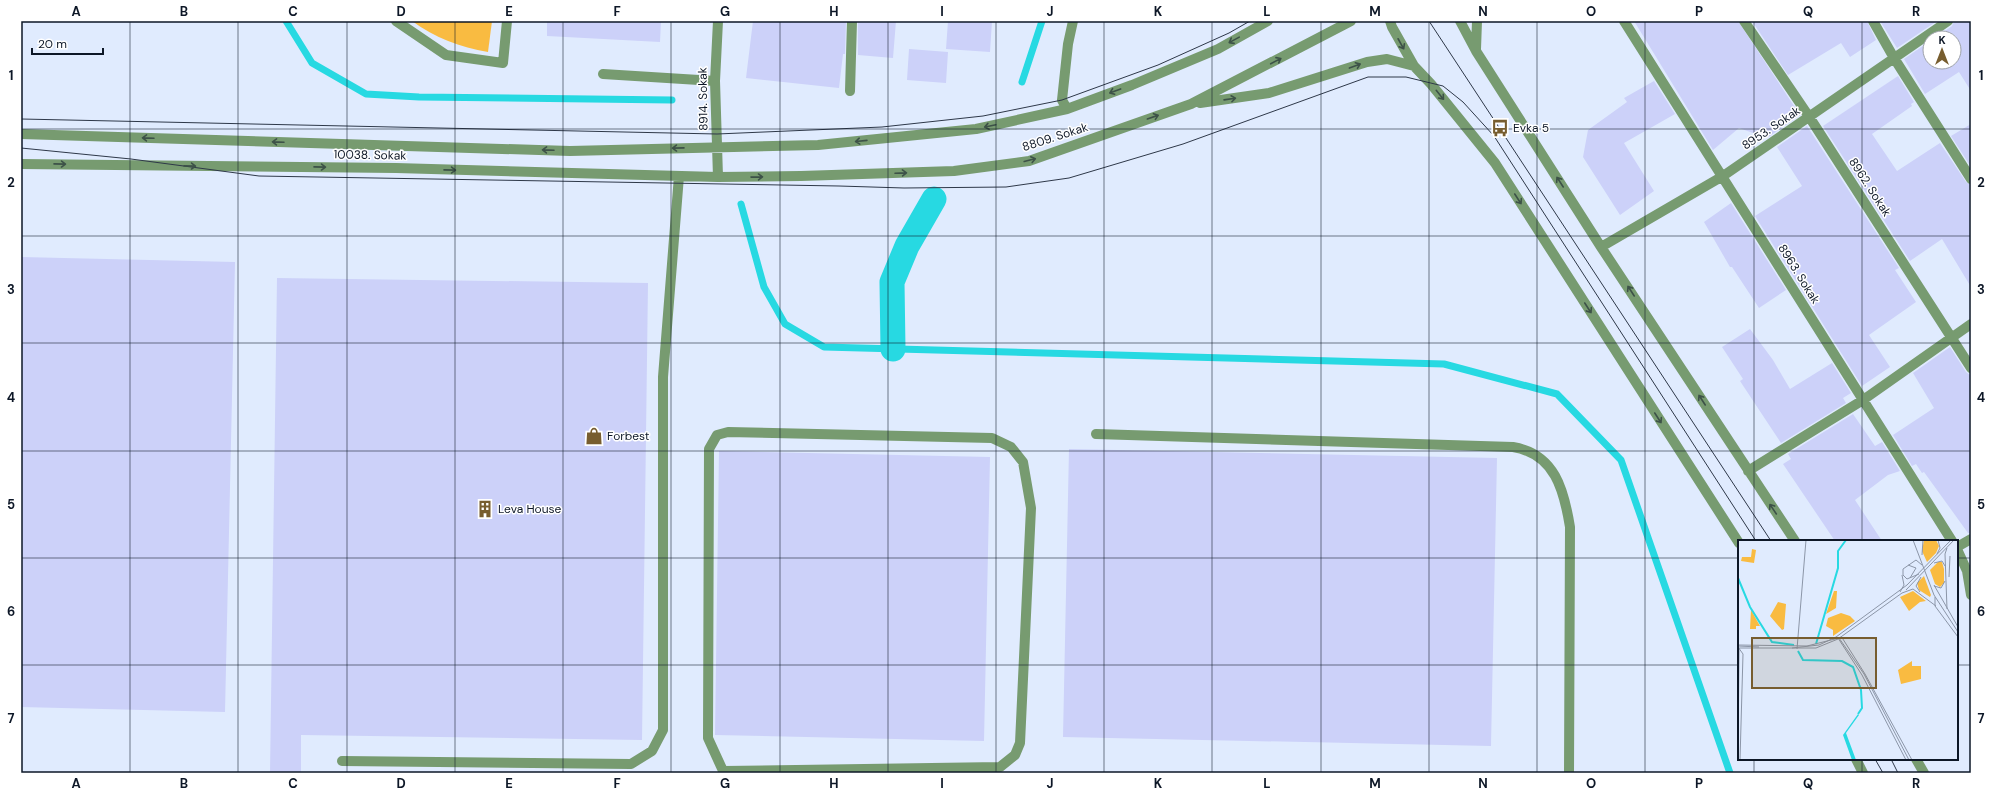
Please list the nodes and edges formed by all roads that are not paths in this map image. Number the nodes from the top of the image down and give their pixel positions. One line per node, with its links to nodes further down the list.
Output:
1 (396, 21): 2 (street)
2 (507, 21)
3 (718, 21): 19 (street, 8914. Sokak)
4 (852, 21): 20 (street)
5 (1073, 21): 22 (street)
6 (1268, 21): 22 (street, 8809. Sokak, one-way to 22)
7 (1351, 21): 21 (street, 8809. Sokak, one-way to 7)
8 (1390, 21): 17 (street, one-way to 17)
9 (1460, 21): 15 (street)
10 (1477, 21): 15 (street)
11 (1624, 21): 28 (street, 8963. Sokak)
12 (1744, 21): 23 (street, 8962. Sokak)
13 (1873, 21): 16 (street)
14 (1948, 21): 16 (street, 8953. Sokak)
15 (1476, 51): 31 (street, one-way to 15)
16 (1894, 58): 23 (street, 8953. Sokak); 30 (street)
17 (1414, 66): 21 (street, one-way to 17); 41 (street, one-way to 41)
18 (603, 74): 19 (street)
19 (715, 81): 25 (street, 8914. Sokak)
20 (850, 91)
21 (1191, 104): 29 (street, 8809. Sokak, one-way to 21)
22 (1067, 109): 25 (street, 8809. Sokak, one-way to 25)
23 (1810, 118): 28 (street, 8953. Sokak); 33 (street, 8962. Sokak)
24 (21, 134): 25 (street, 10038. Sokak, one-way to 24)
25 (717, 148): 29 (street, 8914. Sokak)
26 (21, 164): 27 (street, 10038. Sokak, one-way to 27)
27 (679, 176): 29 (street, 10038. Sokak); 47 (street)
28 (1723, 176): 31 (street, 8953. Sokak); 35 (street, 8963. Sokak)
29 (718, 177)
30 (1971, 179)
31 (1601, 247): 37 (street, one-way to 31)
32 (1971, 324): 33 (street)
33 (1950, 337): 34 (street, 8962. Sokak); 35 (street)
34 (1971, 368)
35 (1863, 400): 37 (street); 40 (street, 8963. Sokak)
36 (1096, 434): 49 (street)
37 (1748, 471): 39 (street, one-way to 37)
38 (1971, 539): 42 (street)
39 (1794, 540)
40 (1951, 540)
41 (1738, 541)
42 (1958, 547)
43 (1958, 550): 44 (street)
44 (1971, 595)
45 (1856, 760): 50 (street)
46 (1917, 760): 51 (street)
47 (342, 761)
48 (724, 772): 48 (street)
49 (1569, 773)
50 (1863, 773)
51 (1924, 773)

